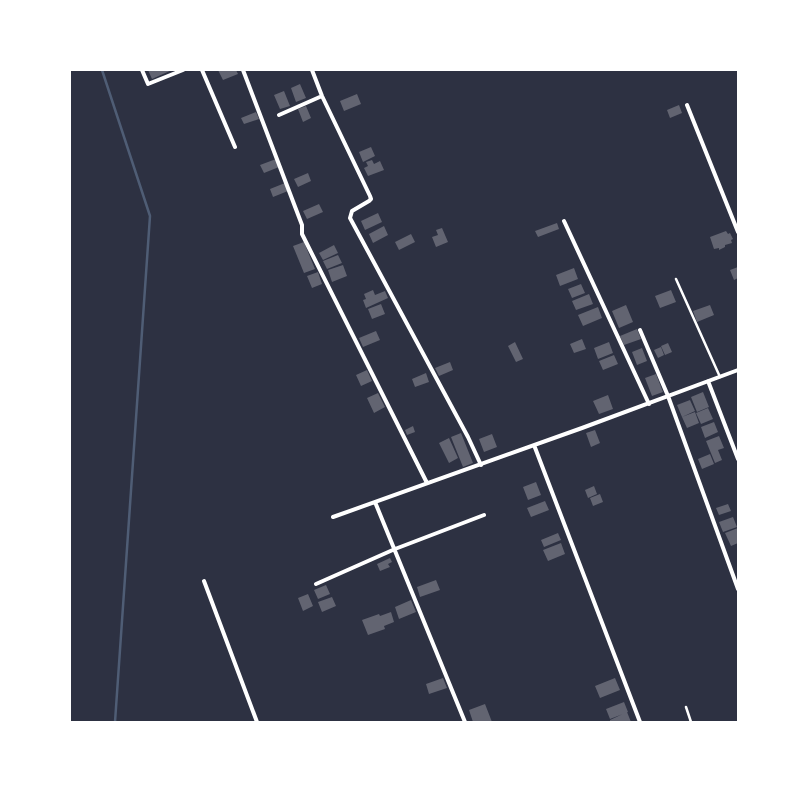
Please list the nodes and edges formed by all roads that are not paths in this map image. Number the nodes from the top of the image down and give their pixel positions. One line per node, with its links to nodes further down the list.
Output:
1 (142, 70): 2 (street)
2 (182, 70)
3 (202, 70): 9 (street)
4 (242, 70): 22 (street)
5 (312, 70): 6 (street)
6 (322, 96): 8 (street); 21 (street)
7 (687, 105): 11 (street)
8 (279, 115)
9 (235, 147)
10 (564, 221): 18 (street)
11 (738, 232)
12 (676, 279): 15 (lane)
13 (640, 330): 17 (street)
14 (738, 370): 15 (street)
15 (720, 377): 16 (street)
16 (708, 381): 17 (street); 20 (street)
17 (668, 396): 18 (street); 29 (street)
18 (649, 404): 19 (street)
19 (534, 445): 21 (street); 33 (street)
20 (738, 459)
21 (481, 465): 22 (street)
22 (427, 483): 23 (street)
23 (375, 502): 25 (street); 26 (street)
24 (484, 515): 26 (street)
25 (333, 517)
26 (394, 549): 28 (street); 32 (street)
27 (204, 581): 31 (street)
28 (316, 584)
29 (738, 589)
30 (686, 707): 34 (lane)
31 (257, 722)
32 (465, 722)
33 (640, 722)
34 (691, 722)

